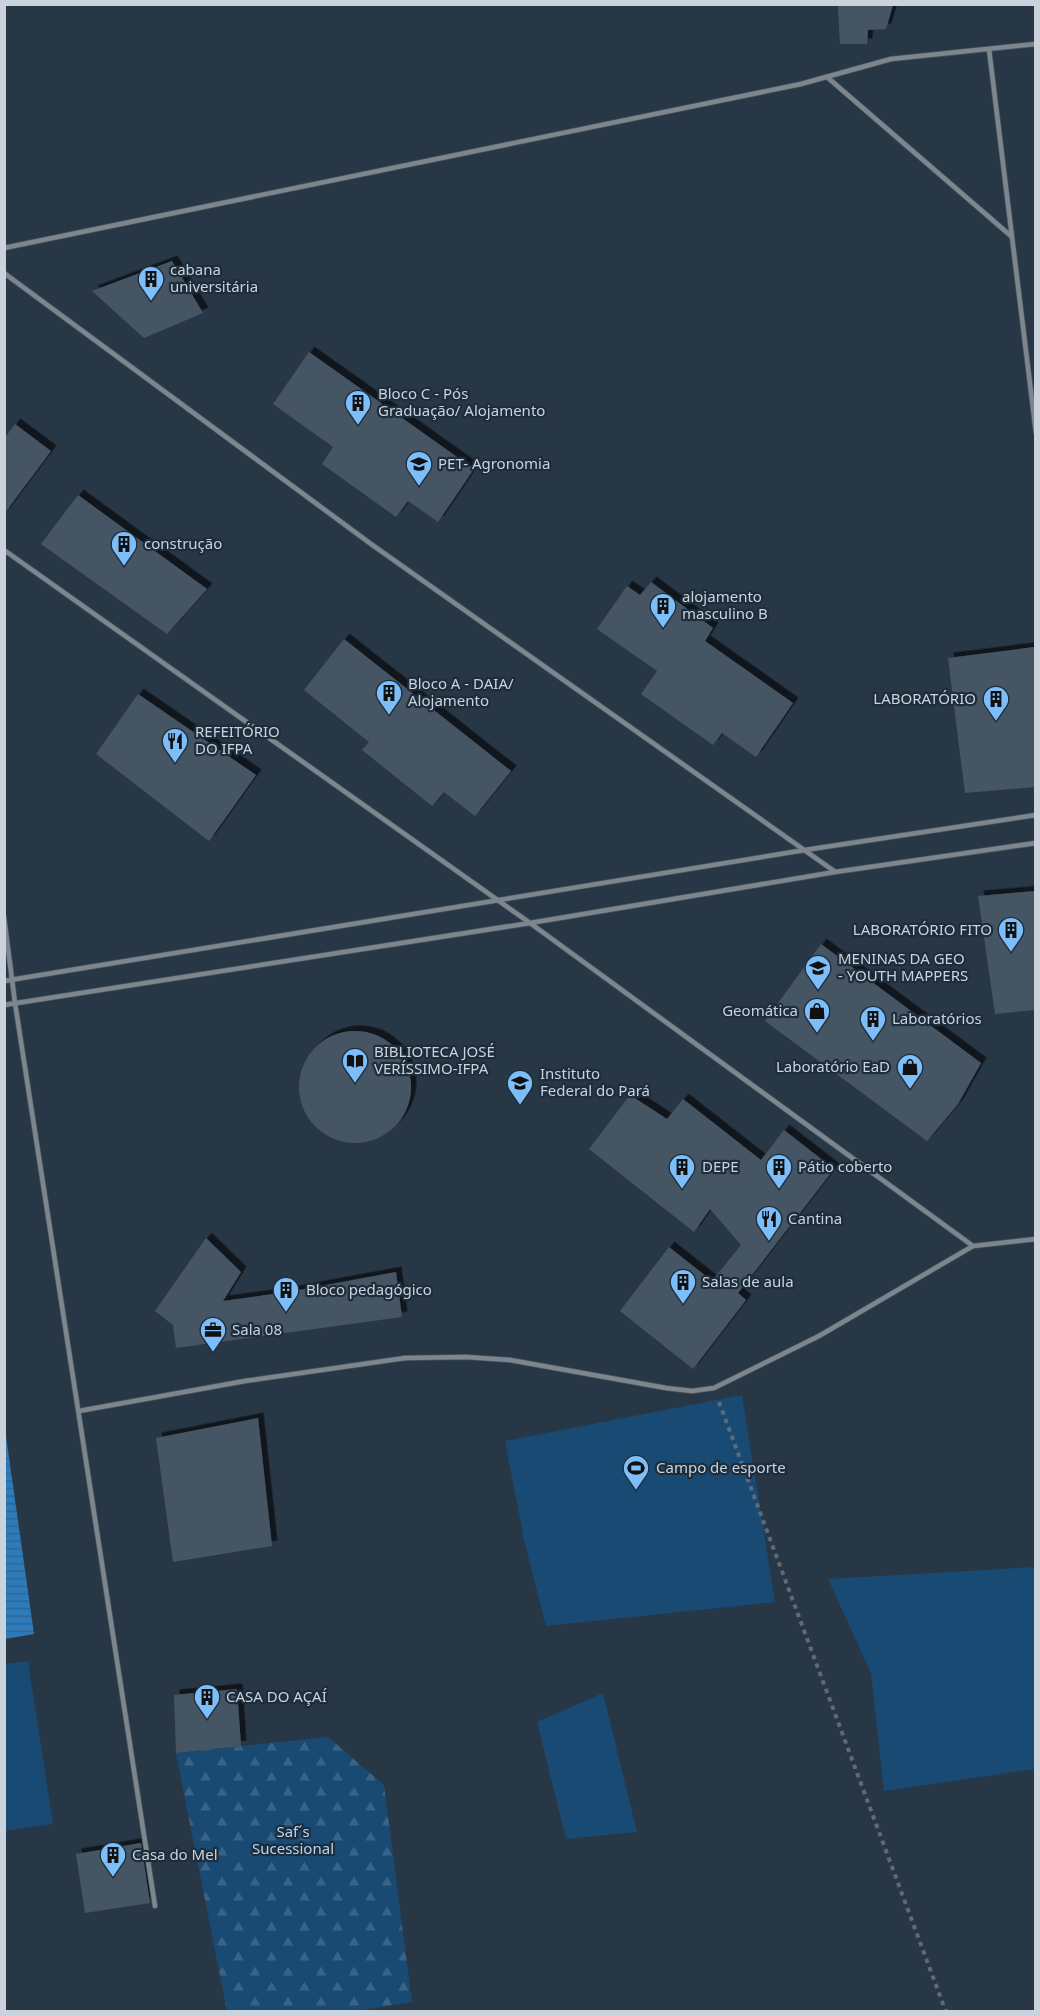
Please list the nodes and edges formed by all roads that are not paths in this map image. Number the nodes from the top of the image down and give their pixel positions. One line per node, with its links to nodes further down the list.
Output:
1 (1035, 44): 2 (lane)
2 (989, 50): 3 (lane); 4 (lane)
3 (827, 77): 4 (lane); 5 (lane)
4 (1011, 236): 7 (lane)
5 (4, 248)
6 (4, 273): 11 (lane)
7 (1035, 433)
8 (4, 550): 13 (lane)
9 (1035, 815): 11 (lane)
10 (1035, 843): 12 (lane)
11 (805, 850): 12 (lane); 13 (lane)
12 (835, 872): 15 (lane)
13 (496, 901): 15 (lane); 16 (lane)
14 (4, 917): 16 (lane)
15 (530, 923): 18 (lane); 21 (lane)
16 (14, 979): 17 (lane); 18 (lane)
17 (4, 981)
18 (15, 1003): 19 (lane); 22 (lane)
19 (4, 1005)
20 (1035, 1239): 21 (lane)
21 (973, 1246): 22 (lane)
22 (79, 1411): 23 (lane)
23 (154, 1906)

